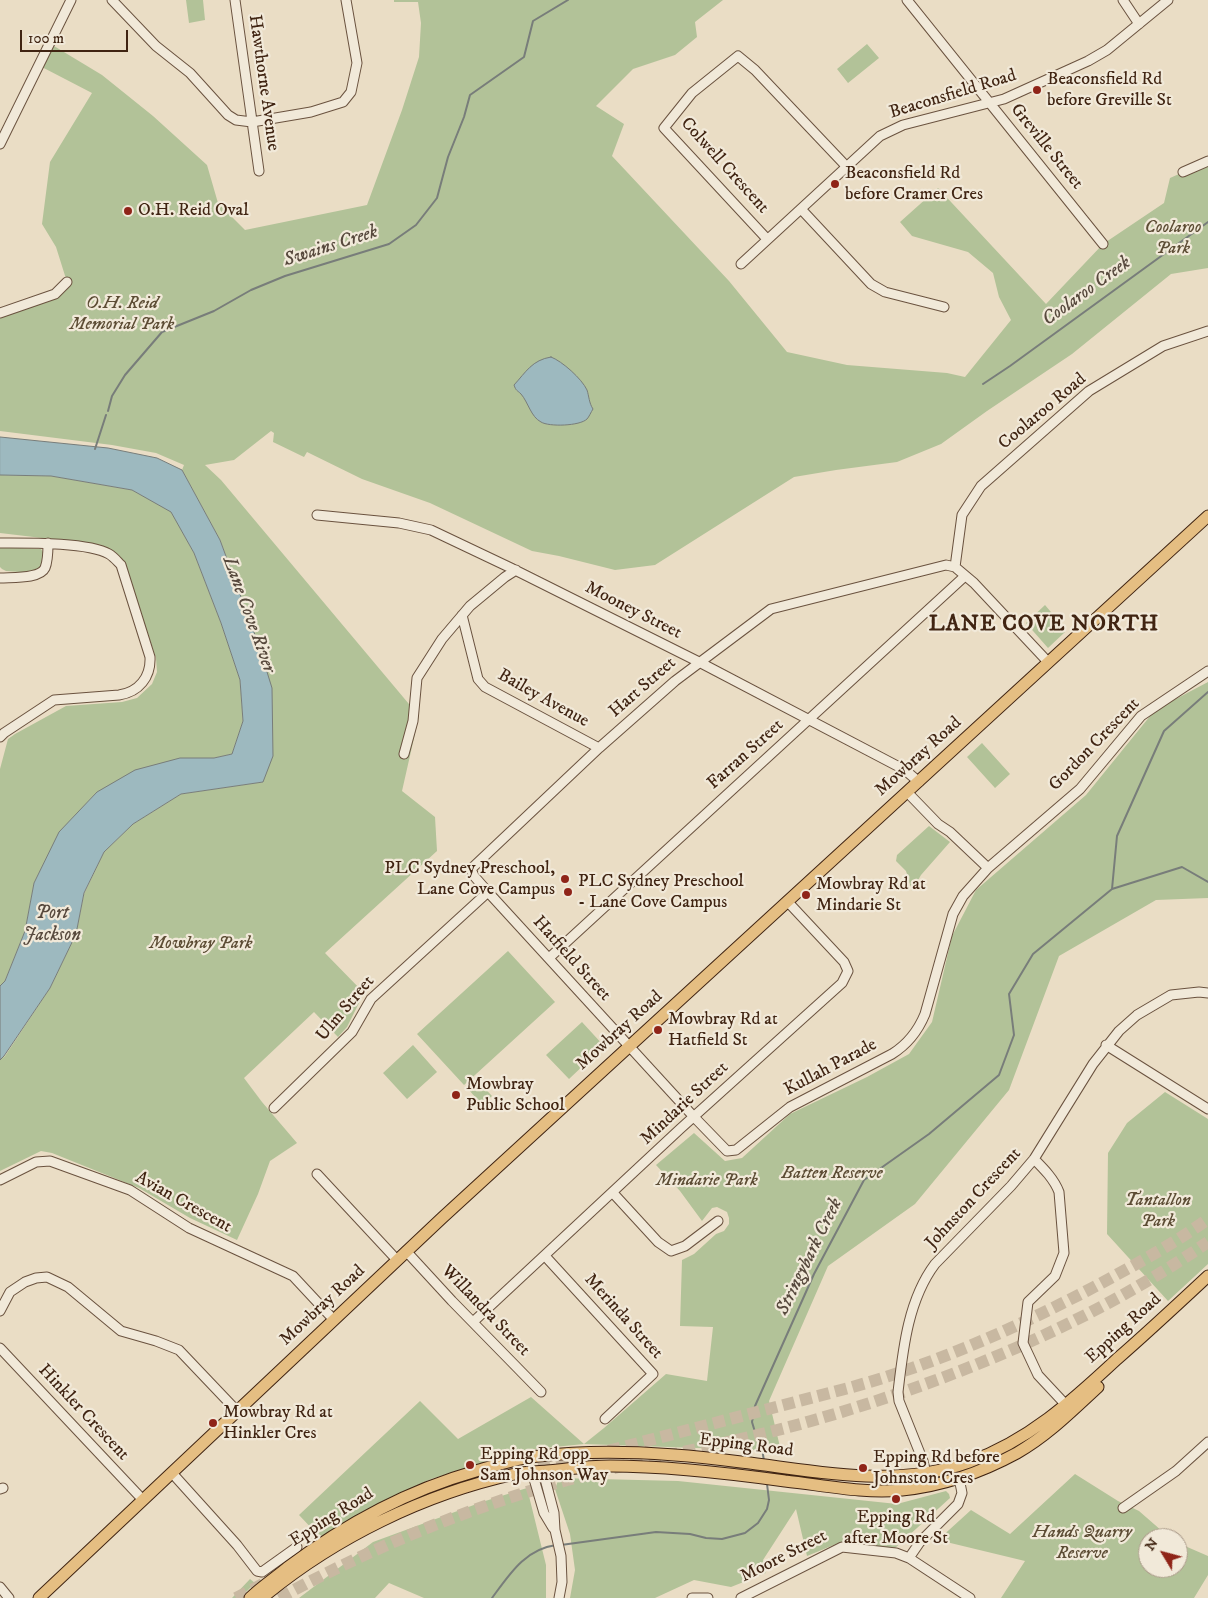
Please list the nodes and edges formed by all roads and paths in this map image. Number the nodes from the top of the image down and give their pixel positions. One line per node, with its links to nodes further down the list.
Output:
1 (71, 0): 11 (street)
2 (112, 0): 10 (street)
3 (235, 0): 10 (street, Hawthorne Avenue)
4 (346, 0): 10 (street)
5 (907, 0): 9 (street, Greville Street)
6 (1124, 0): 8 (street)
7 (1168, 0): 8 (street, Beaconsfield Road)
8 (1139, 24): 9 (street, Beaconsfield Road)
9 (990, 103): 13 (street, Beaconsfield Road); 18 (street, Greville Street)
10 (252, 122): 14 (street, Hawthorne Avenue)
11 (0, 144)
12 (1208, 161): 15 (street)
13 (846, 166): 16 (street, Beaconsfield Road); 17 (street, Colwell Crescent)
14 (259, 171)
15 (1183, 172)
16 (801, 208): 17 (street, Beaconsfield Road); 21 (street)
17 (767, 239): 19 (street, Beaconsfield Road)
18 (1103, 244)
19 (741, 264)
20 (67, 282): 22 (street)
21 (944, 307)
22 (0, 312)
23 (1208, 331): 28 (street, Coolaroo Road)
24 (317, 515): 29 (street, Mooney Street)
25 (1208, 516): 34 (main road, Mowbray Road)
26 (0, 543): 27 (street)
27 (48, 544): 31 (street); 37 (street)
28 (955, 567): 30 (street); 33 (street, Hart Street)
29 (516, 570): 32 (street); 33 (street, Mooney Street)
30 (965, 576): 34 (street); 36 (street, Farran Street)
31 (0, 578)
32 (462, 615): 38 (street, Bailey Avenue); 39 (street)
33 (699, 662): 36 (street, Mooney Street); 38 (street, Hart Street)
34 (1048, 662): 40 (main road, Mowbray Road)
35 (1208, 671): 42 (street, Gordon Crescent)
36 (809, 720): 40 (street, Mooney Street); 46 (street, Farran Street)
37 (0, 737)
38 (599, 748): 43 (street, Hart Street)
39 (404, 754)
40 (919, 782): 41 (main road, Mowbray Road)
41 (908, 792): 42 (street); 45 (main road, Mowbray Road)
42 (988, 868): 52 (street, Kullah Parade)
43 (471, 869): 44 (street, Hatfield Street)
44 (488, 892): 46 (street, Hatfield Street); 50 (street, Ulm Street)
45 (787, 901): 49 (main road, Mowbray Road); 52 (street, Mindarie Street)
46 (549, 958): 49 (street, Hatfield Street)
47 (1208, 993): 48 (street, Johnston Crescent)
48 (1106, 1045): 51 (street); 53 (street, Johnston Crescent)
49 (629, 1047): 52 (street, Kullah Parade); 58 (main road, Mowbray Road)
50 (274, 1108)
51 (1208, 1109)
52 (694, 1117): 56 (street, Mindarie Street)
53 (1034, 1159): 68 (street); 76 (street, Johnston Crescent)
54 (317, 1174): 60 (street)
55 (0, 1180): 64 (street, Avian Crescent)
56 (613, 1193): 57 (street); 59 (street, Mindarie Street)
57 (718, 1221)
58 (406, 1251): 60 (main road, Mowbray Road); 65 (street, Willandra Street)
59 (544, 1256): 65 (street, Mindarie Street); 70 (street, Merinda Street)
60 (397, 1260): 64 (main road, Mowbray Road)
61 (1208, 1276): 68 (main road, Epping Road)
62 (1208, 1287): 75 (main road, Epping Road)
63 (0, 1311): 69 (street)
64 (334, 1320): 69 (main road, Mowbray Road)
65 (473, 1322): 67 (street, Willandra Street)
66 (0, 1348): 77 (street, Hinkler Crescent)
67 (541, 1392)
68 (1066, 1405): 75 (main road, Epping Road)
69 (237, 1412): 73 (main road, Mowbray Road)
70 (605, 1419)
71 (1208, 1442): 78 (street)
72 (535, 1456): 74 (main road); 76 (main road, Epping Road); 84 (main road, Epping Road)
73 (172, 1472): 77 (main road, Mowbray Road); 79 (street)
74 (538, 1472): 75 (main road, Epping Road); 85 (main road, Epping Road); 86 (street)
75 (957, 1472): 76 (main road, Epping Road); 80 (street)
76 (926, 1473)
77 (143, 1500): 83 (main road, Mowbray Road)
78 (1123, 1508)
79 (297, 1547)
80 (909, 1558): 89 (street, Moore Street); 90 (street, Moore Street)
81 (0, 1587): 82 (street)
82 (9, 1598)
83 (39, 1598)
84 (250, 1598)
85 (262, 1598)
86 (559, 1598)
87 (692, 1598): 88 (street)
88 (708, 1598)
89 (741, 1598)
90 (970, 1598)

